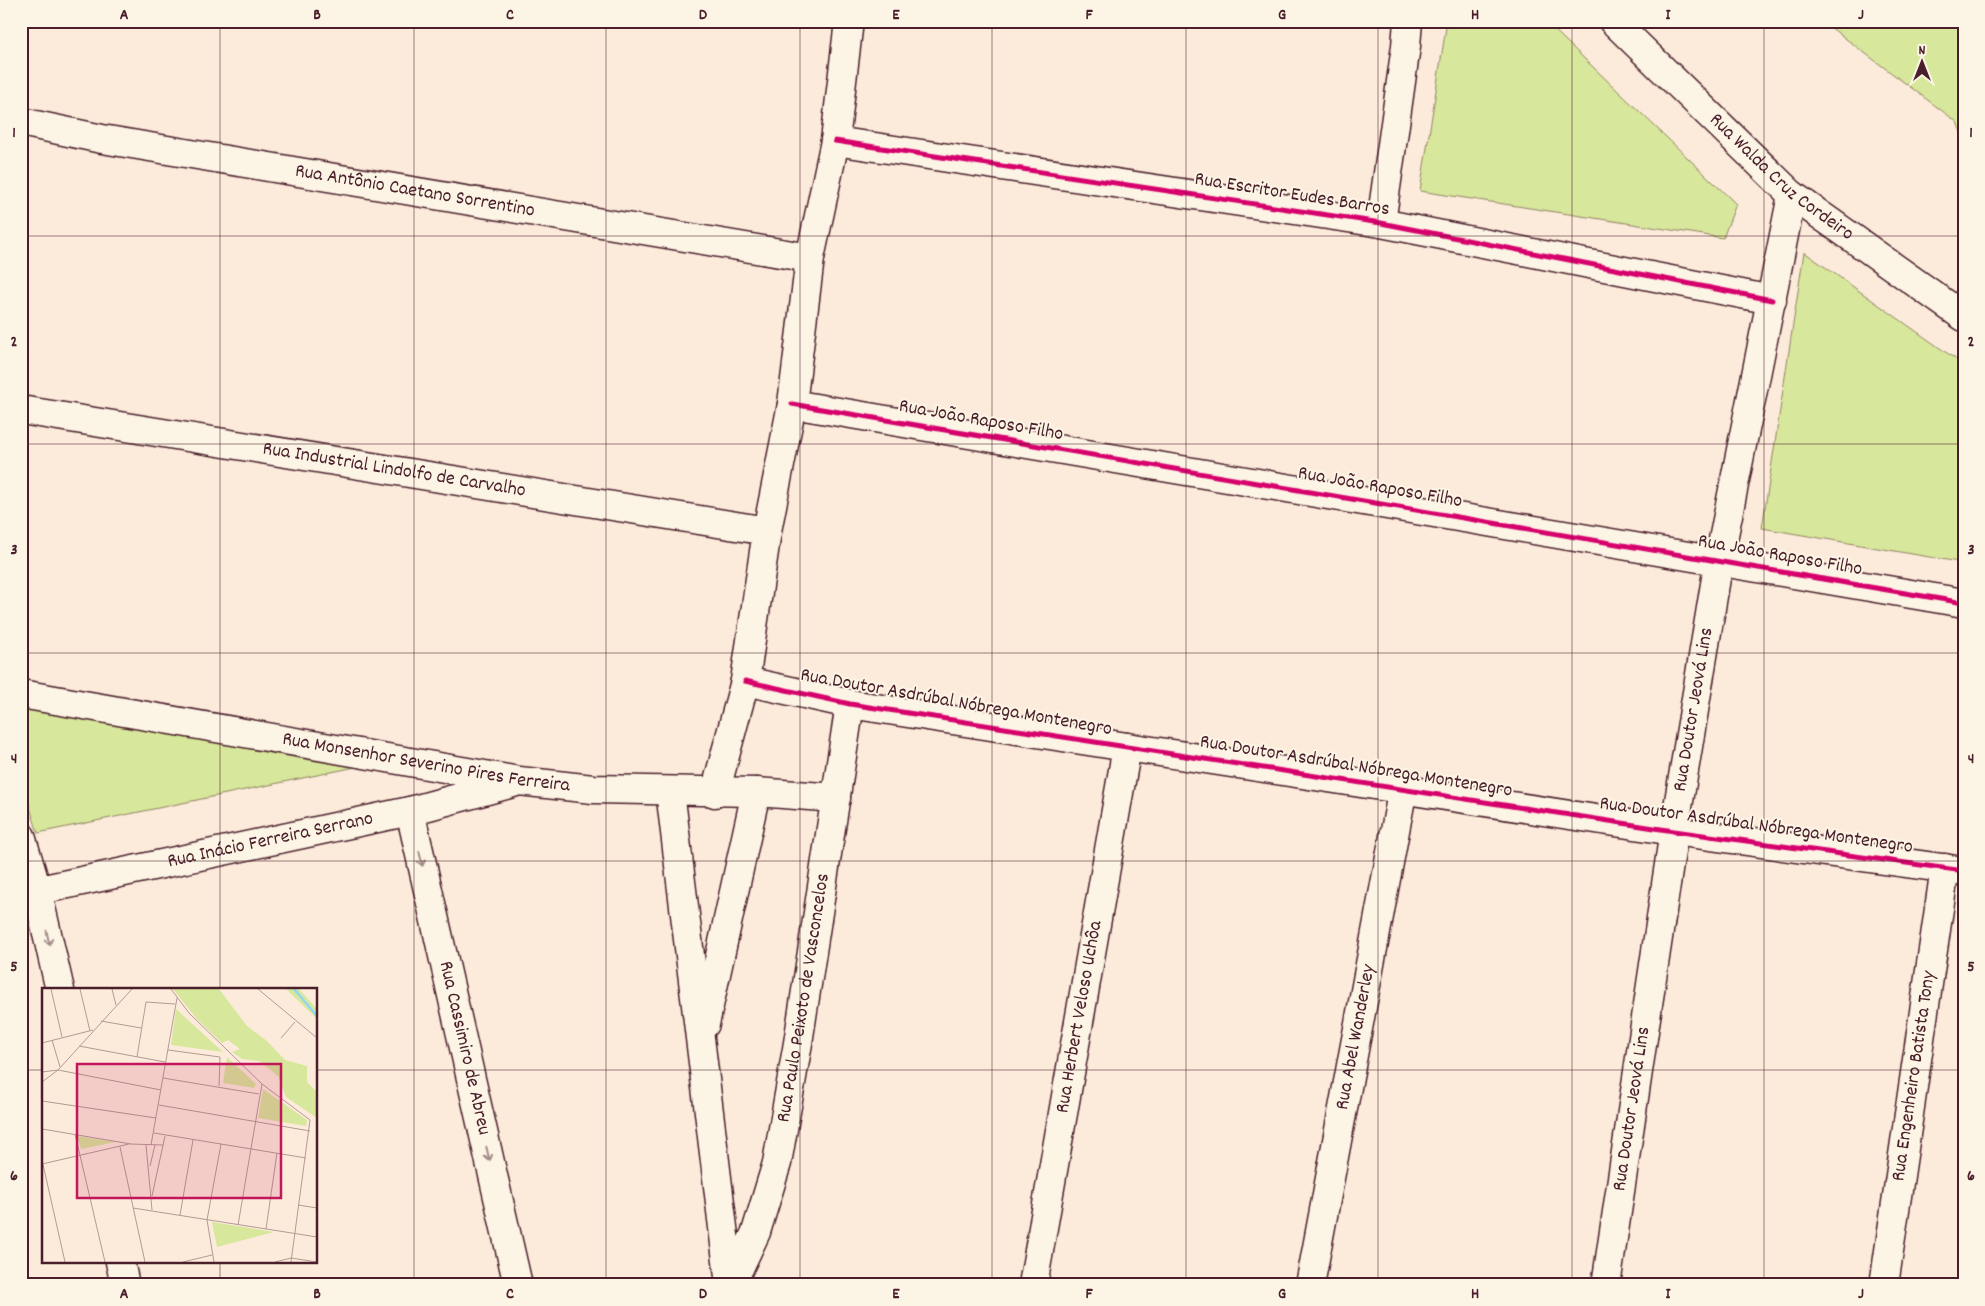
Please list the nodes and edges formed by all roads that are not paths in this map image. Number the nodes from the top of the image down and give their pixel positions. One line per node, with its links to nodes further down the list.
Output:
1 (849, 21): 5 (street)
2 (1408, 21): 7 (street)
3 (1613, 21): 6 (street, Rua Walda Cruz Cordeiro)
4 (21, 122): 8 (street, Rua Antônio Caetano Sorrentino)
5 (835, 141): 7 (street, Rua Escritor Eudes Barros); 8 (street)
6 (1792, 196): 9 (street, Rua Doutor Jeová Lins); 10 (street, Rua Walda Cruz Cordeiro)
7 (1381, 223): 9 (street, Rua Escritor Eudes Barros)
8 (810, 258): 11 (street)
9 (1772, 300): 14 (street, Rua Doutor Jeová Lins)
10 (1964, 317)
11 (792, 404): 13 (street); 14 (street, Rua João Raposo Filho)
12 (21, 410): 13 (street, Rua Industrial Lindolfo de Carvalho)
13 (767, 531): 16 (street)
14 (1719, 560): 15 (street, Rua João Raposo Filho); 27 (street, Rua Doutor Jeová Lins)
15 (1964, 603)
16 (746, 681): 18 (street, Rua Doutor Asdrúbal Nóbrega Montenegro); 24 (street)
17 (21, 694): 20 (street, Rua Monsenhor Severino Pires Ferreira)
18 (850, 704): 19 (street, Rua Doutor Asdrúbal Nóbrega Montenegro); 25 (street, Rua Paulo Peixoto de Vasconcelos)
19 (1127, 747): 21 (street, Rua Doutor Asdrúbal Nóbrega Montenegro); 37 (street, Rua Herbert Veloso Uchôa)
20 (519, 781): 22 (street, Rua Monsenhor Severino Pires Ferreira); 26 (street, Rua Inácio Ferreira Serrano)
21 (1403, 788): 27 (street, Rua Doutor Asdrúbal Nóbrega Montenegro); 38 (street, Rua Abel Wanderley)
22 (670, 790): 24 (street, Rua Monsenhor Severino Pires Ferreira); 32 (street, Rua Paulo Peixoto de Vasconcelos)
23 (756, 792): 24 (street, Rua Monsenhor Severino Pires Ferreira); 25 (street, Rua Monsenhor Severino Pires Ferreira); 32 (street, Rua Paulo Peixoto de Vasconcelos)
24 (715, 793)
25 (836, 798): 36 (street, Rua Paulo Peixoto de Vasconcelos)
26 (410, 811): 30 (street, Rua Inácio Ferreira Serrano); 35 (street, Rua Cassimiro de Abreu, one-way to 35)
27 (1674, 831): 29 (street, Rua Doutor Asdrúbal Nóbrega Montenegro); 39 (street, Rua Doutor Jeová Lins)
28 (21, 836): 30 (street)
29 (1954, 869): 40 (street, Rua Engenheiro Batista Tony)
30 (29, 892): 31 (street, one-way to 31)
31 (59, 988)
32 (700, 1045): 36 (street, Rua Paulo Peixoto de Vasconcelos)
33 (120, 1264): 34 (street)
34 (125, 1285)
35 (518, 1285)
36 (730, 1285)
37 (1033, 1285)
38 (1310, 1285)
39 (1606, 1285)
40 (1884, 1285)

